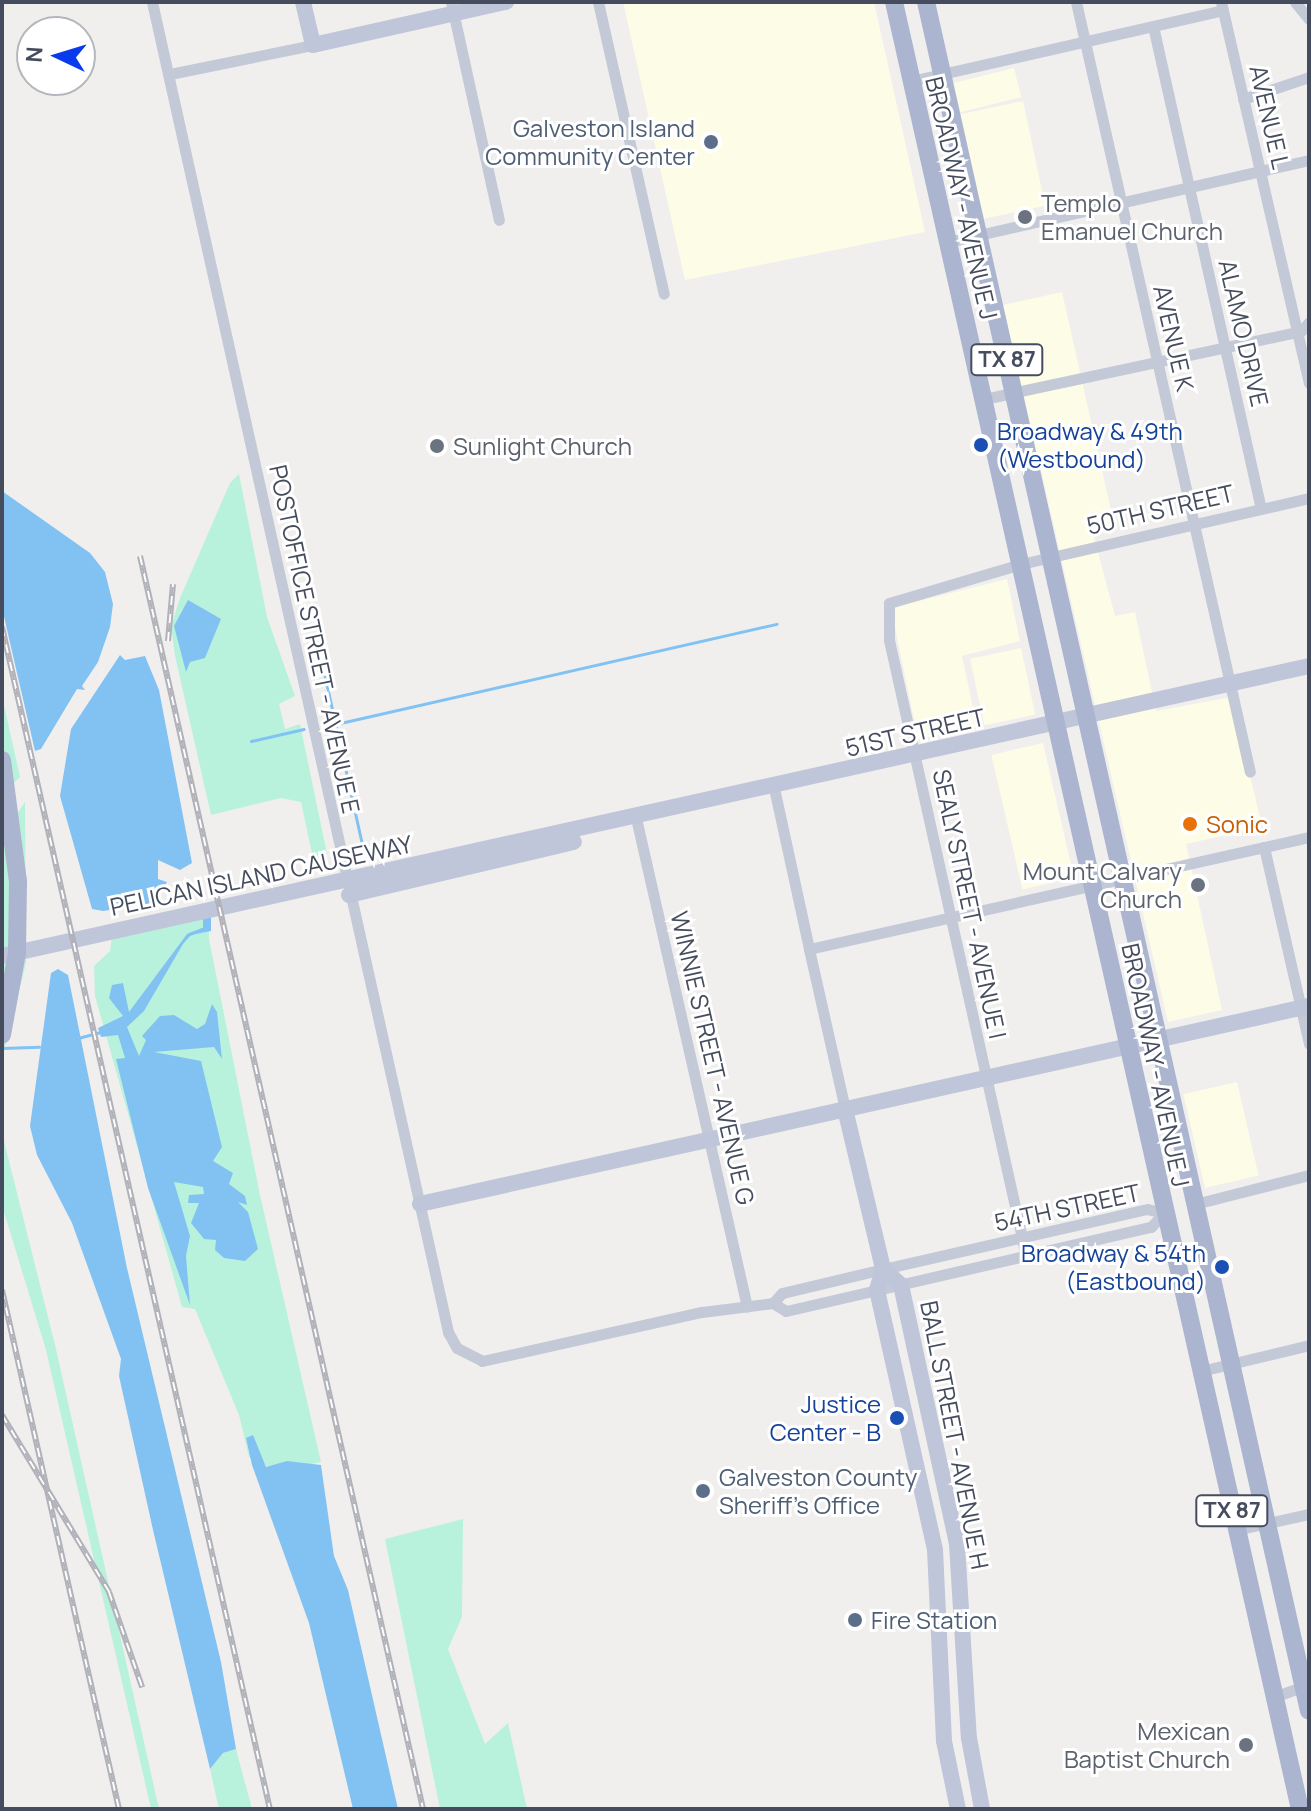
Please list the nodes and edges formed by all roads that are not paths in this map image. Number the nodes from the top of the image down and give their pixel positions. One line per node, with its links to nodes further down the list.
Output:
1 (152, 2): 15 (street, POSTOFFICE STREET - AVENUE E)
2 (303, 2): 14 (street)
3 (506, 2): 10 (street)
4 (598, 2): 27 (street)
5 (894, 2): 18 (main road, BROADWAY - AVENUE J / TX 87)
6 (926, 2): 16 (main road, BROADWAY - AVENUE J / TX 87)
7 (1076, 2): 13 (street, AVENUE K)
8 (1295, 2): 11 (street)
9 (1222, 6): 12 (street); 19 (street, AVENUE L)
10 (452, 8): 14 (street); 24 (street)
11 (1309, 19)
12 (1153, 26): 13 (street); 22 (street, ALAMO DRIVE)
13 (1085, 42): 16 (street); 23 (street, AVENUE K)
14 (313, 45): 15 (street)
15 (170, 74): 52 (street, POSTOFFICE STREET - AVENUE E)
16 (943, 74): 18 (street); 25 (main road, BROADWAY - AVENUE J / TX 87)
17 (1309, 77): 19 (street)
18 (911, 81): 26 (main road, BROADWAY - AVENUE J / TX 87)
19 (1243, 99): 21 (street, AVENUE L)
20 (1309, 160): 21 (street)
21 (1260, 172): 22 (street); 28 (street, AVENUE L)
22 (1189, 187): 23 (street); 29 (street, ALAMO DRIVE)
23 (1121, 203): 25 (street); 30 (street, AVENUE K)
24 (499, 220)
25 (979, 235): 26 (street); 32 (main road, BROADWAY - AVENUE J / TX 87)
26 (948, 242): 33 (main road, BROADWAY - AVENUE J / TX 87)
27 (664, 294)
28 (1304, 330): 29 (street); 31 (street, AVENUE L)
29 (1225, 348): 30 (street); 35 (street, ALAMO DRIVE)
30 (1157, 363): 32 (street); 36 (street, AVENUE K)
31 (1309, 383)
32 (1015, 393): 33 (street); 37 (main road, BROADWAY - AVENUE J / TX 87)
33 (984, 399): 38 (main road, BROADWAY - AVENUE J / TX 87)
34 (1309, 498): 35 (street, 50TH STREET)
35 (1261, 509): 36 (street, 50TH STREET)
36 (1193, 524): 37 (street, 50TH STREET); 40 (street, AVENUE K)
37 (1052, 557): 38 (street, 50TH STREET); 41 (main road, BROADWAY - AVENUE J / TX 87)
38 (1021, 564): 42 (main road, BROADWAY - AVENUE J / TX 87); 43 (street, SEALY STREET - AVENUE I)
39 (1309, 666): 40 (street, 51ST STREET)
40 (1229, 684): 41 (street, 51ST STREET); 45 (street, AVENUE K)
41 (1087, 718): 42 (street, 51ST STREET); 53 (main road, BROADWAY - AVENUE J / TX 87)
42 (1057, 724): 43 (street, 51ST STREET); 54 (main road, BROADWAY - AVENUE J / TX 87)
43 (915, 757): 46 (street, 51ST STREET); 56 (street, SEALY STREET - AVENUE I)
44 (2, 760): 58 (main road)
45 (1250, 772)
46 (774, 788): 47 (street, 51ST STREET); 57 (street)
47 (636, 818): 48 (street, 51ST STREET); 66 (street, WINNIE STREET - AVENUE G)
48 (614, 823): 50 (street, 51ST STREET); 52 (street); 55 (street)
49 (1309, 837): 51 (street)
50 (531, 841): 58 (street, PELICAN ISLAND CAUSEWAY)
51 (1264, 847): 53 (street); 59 (street)
52 (344, 873): 55 (street, POSTOFFICE STREET - AVENUE E)
53 (1124, 879): 54 (street); 61 (main road, BROADWAY - AVENUE J / TX 87)
54 (1092, 886): 56 (street); 63 (main road, BROADWAY - AVENUE J / TX 87)
55 (349, 895): 68 (street, POSTOFFICE STREET - AVENUE E)
56 (950, 919): 57 (street); 64 (street, SEALY STREET - AVENUE I)
57 (809, 949): 65 (street)
58 (10, 954): 60 (main road)
59 (1305, 1006): 61 (street); 62 (street)
60 (2, 1035)
61 (1159, 1039): 63 (street); 69 (main road, BROADWAY - AVENUE J / TX 87)
62 (1309, 1044)
63 (1128, 1046): 64 (street); 70 (main road, BROADWAY - AVENUE J / TX 87)
64 (985, 1078): 65 (street); 71 (street, SEALY STREET - AVENUE I)
65 (845, 1109): 66 (street); 73 (street, BALL STREET - AVENUE H)
66 (709, 1139): 68 (street); 77 (street, WINNIE STREET - AVENUE G)
67 (1309, 1175): 69 (street)
68 (420, 1204): 78 (street, POSTOFFICE STREET - AVENUE E)
69 (1195, 1204): 70 (main road); 80 (main road, BROADWAY - AVENUE J / TX 87)
70 (1164, 1213): 71 (street, 54TH STREET); 72 (street, 54TH STREET); 81 (main road, BROADWAY - AVENUE J / TX 87)
71 (1023, 1239): 72 (street, SEALY STREET - AVENUE I); 73 (street, 54TH STREET)
72 (1026, 1256): 74 (street, 54TH STREET)
73 (883, 1269): 74 (street, BALL STREET - AVENUE H); 75 (street, BALL STREET - AVENUE H); 76 (street, 54TH STREET)
74 (901, 1285): 75 (street, 54TH STREET); 82 (street, BALL STREET - AVENUE H)
75 (877, 1290): 76 (street, 54TH STREET); 83 (street, BALL STREET - AVENUE H)
76 (773, 1303): 77 (street, 54TH STREET)
77 (747, 1307): 78 (street, 54TH STREET)
78 (448, 1332)
79 (1309, 1345): 80 (street)
80 (1231, 1364): 81 (street); 85 (main road, BROADWAY - AVENUE J / TX 87)
81 (1201, 1371): 86 (main road, BROADWAY - AVENUE J / TX 87)
82 (930, 1426): 83 (street); 87 (street, BALL STREET - AVENUE H)
83 (909, 1432): 88 (street, BALL STREET - AVENUE H)
84 (1309, 1514): 85 (street)
85 (1267, 1523): 86 (street); 91 (main road, BROADWAY - AVENUE J / TX 87)
86 (1236, 1530): 92 (main road, BROADWAY - AVENUE J / TX 87)
87 (957, 1544): 88 (street); 89 (street, BALL STREET - AVENUE H)
88 (935, 1550): 90 (street, BALL STREET - AVENUE H)
89 (965, 1670): 90 (street); 95 (street, BALL STREET - AVENUE H)
90 (942, 1673): 94 (street, BALL STREET - AVENUE H)
91 (1306, 1685): 92 (street); 93 (main road, BROADWAY - AVENUE J / TX 87)
92 (1274, 1697): 96 (main road, BROADWAY - AVENUE J / TX 87)
93 (1309, 1711)
94 (958, 1809)
95 (982, 1809)
96 (1300, 1809)

